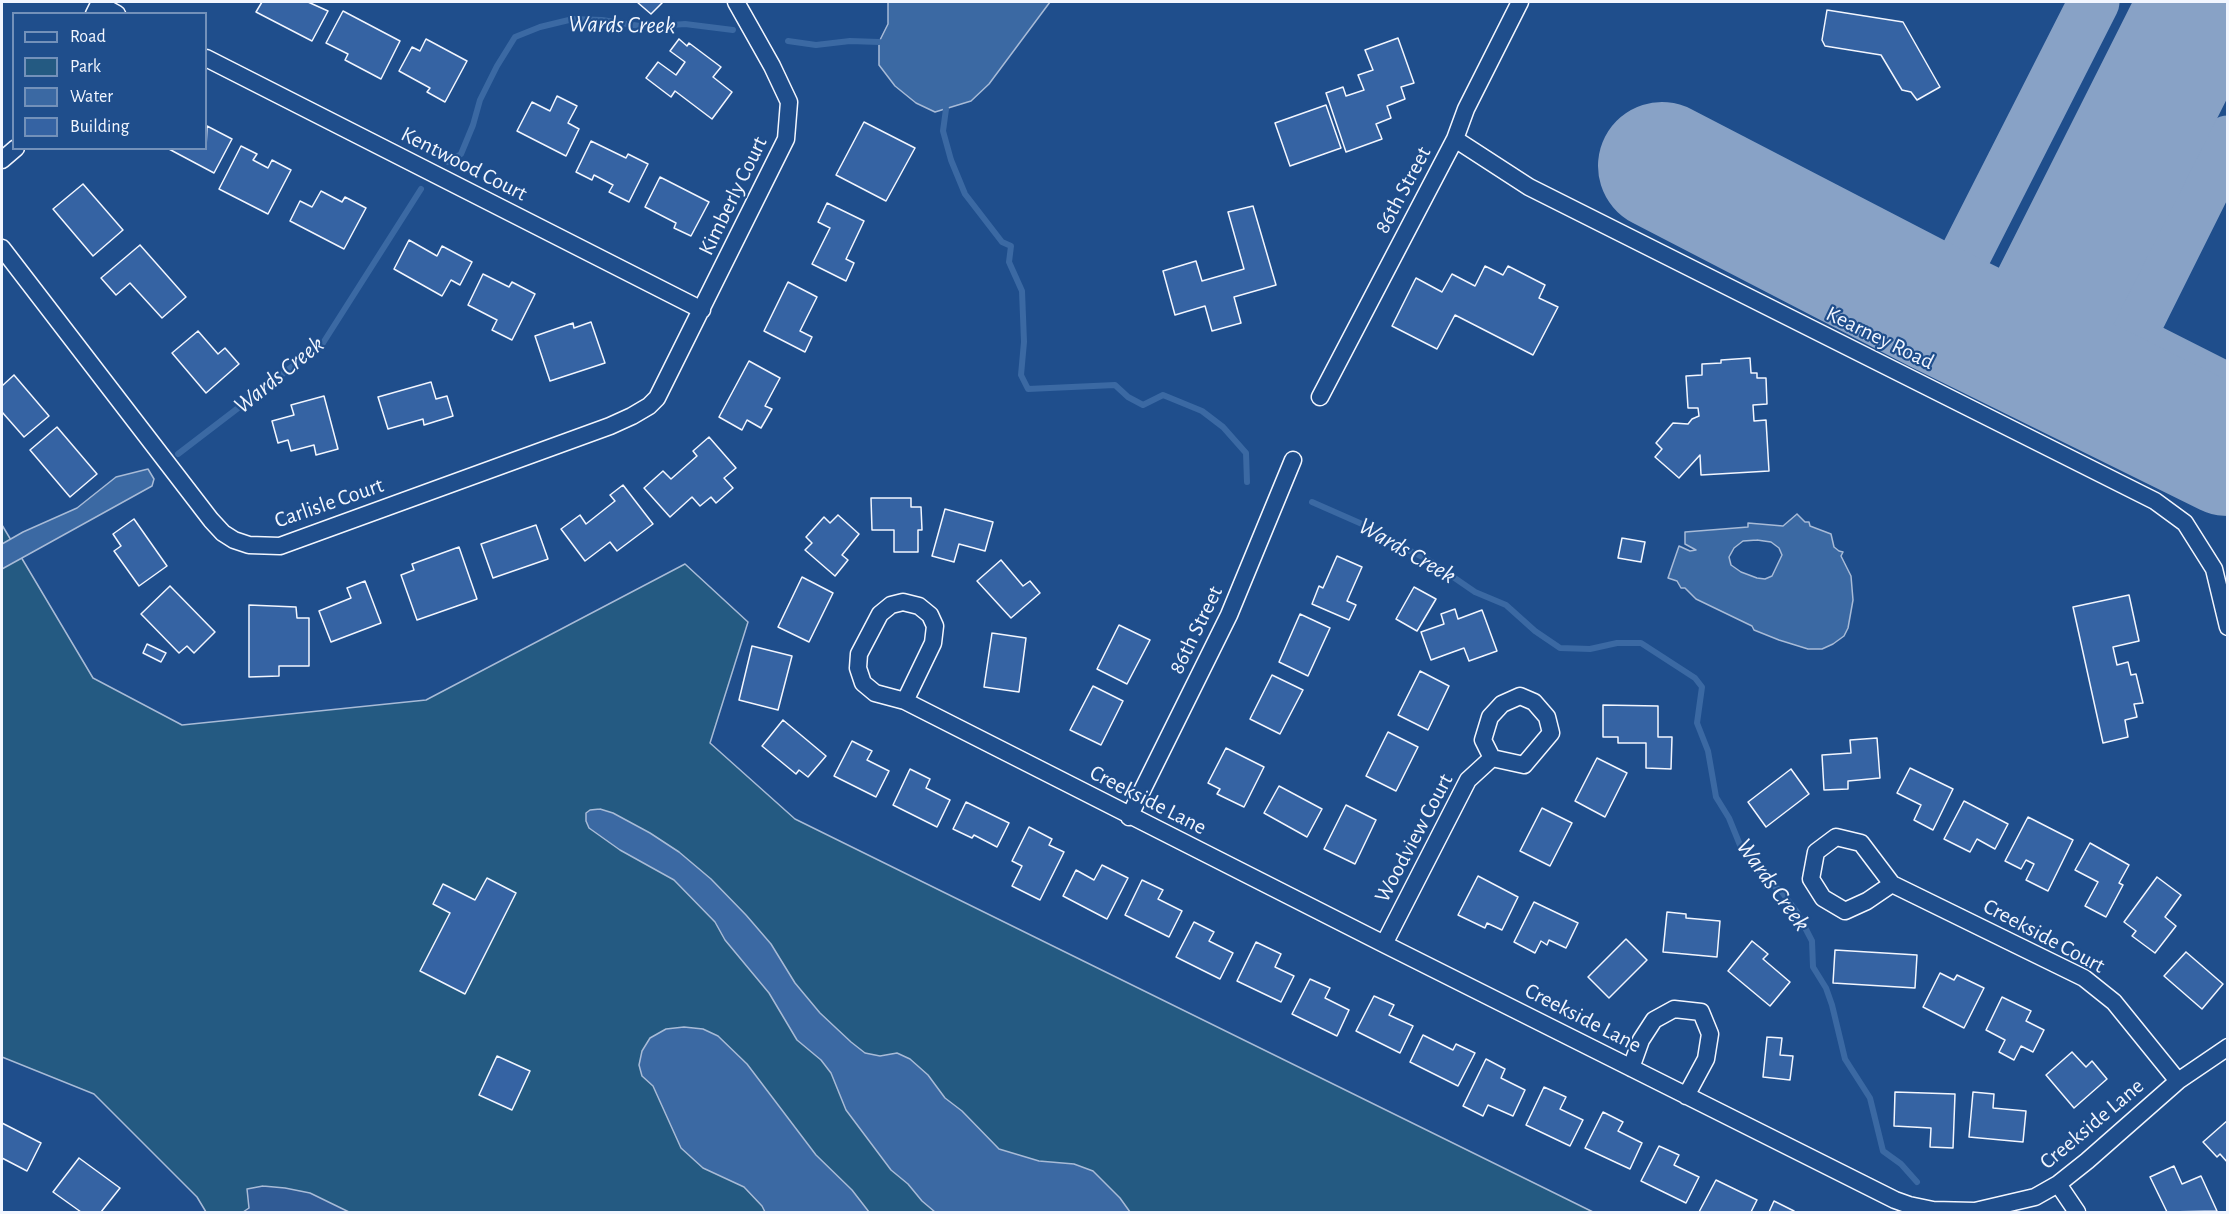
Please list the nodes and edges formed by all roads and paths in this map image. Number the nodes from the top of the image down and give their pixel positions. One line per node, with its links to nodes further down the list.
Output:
1 (736, 2): 10 (street, Kimberly Court)
2 (1520, 2): 6 (street, 86th Street)
3 (95, 12): 4 (street)
4 (113, 12)
5 (207, 59): 10 (street, Kentwood Court)
6 (1455, 139): 11 (street, 86th Street); 13 (street, Kearney Road)
7 (14, 150): 8 (street)
8 (2, 160)
9 (2, 248): 10 (street, Carlisle Court)
10 (702, 310)
11 (1320, 397)
12 (1293, 460): 16 (street, 86th Street)
13 (2228, 627)
14 (904, 701): 14 (street, Creekside Lane); 16 (street, Creekside Lane)
15 (1492, 758): 15 (street); 18 (street, Woodview Court)
16 (1129, 816): 18 (street, Creekside Lane)
17 (1892, 884): 17 (street, Creekside Court); 21 (street, Creekside Court)
18 (1384, 944): 20 (street, Creekside Lane)
19 (2228, 1047): 21 (street, Creekside Lane)
20 (1631, 1068): 22 (street, Creekside Lane); 22 (street)
21 (2178, 1081): 23 (street, Creekside Lane)
22 (1686, 1096): 23 (street, Creekside Lane)
23 (2058, 1184): 24 (street)
24 (2077, 1212)

